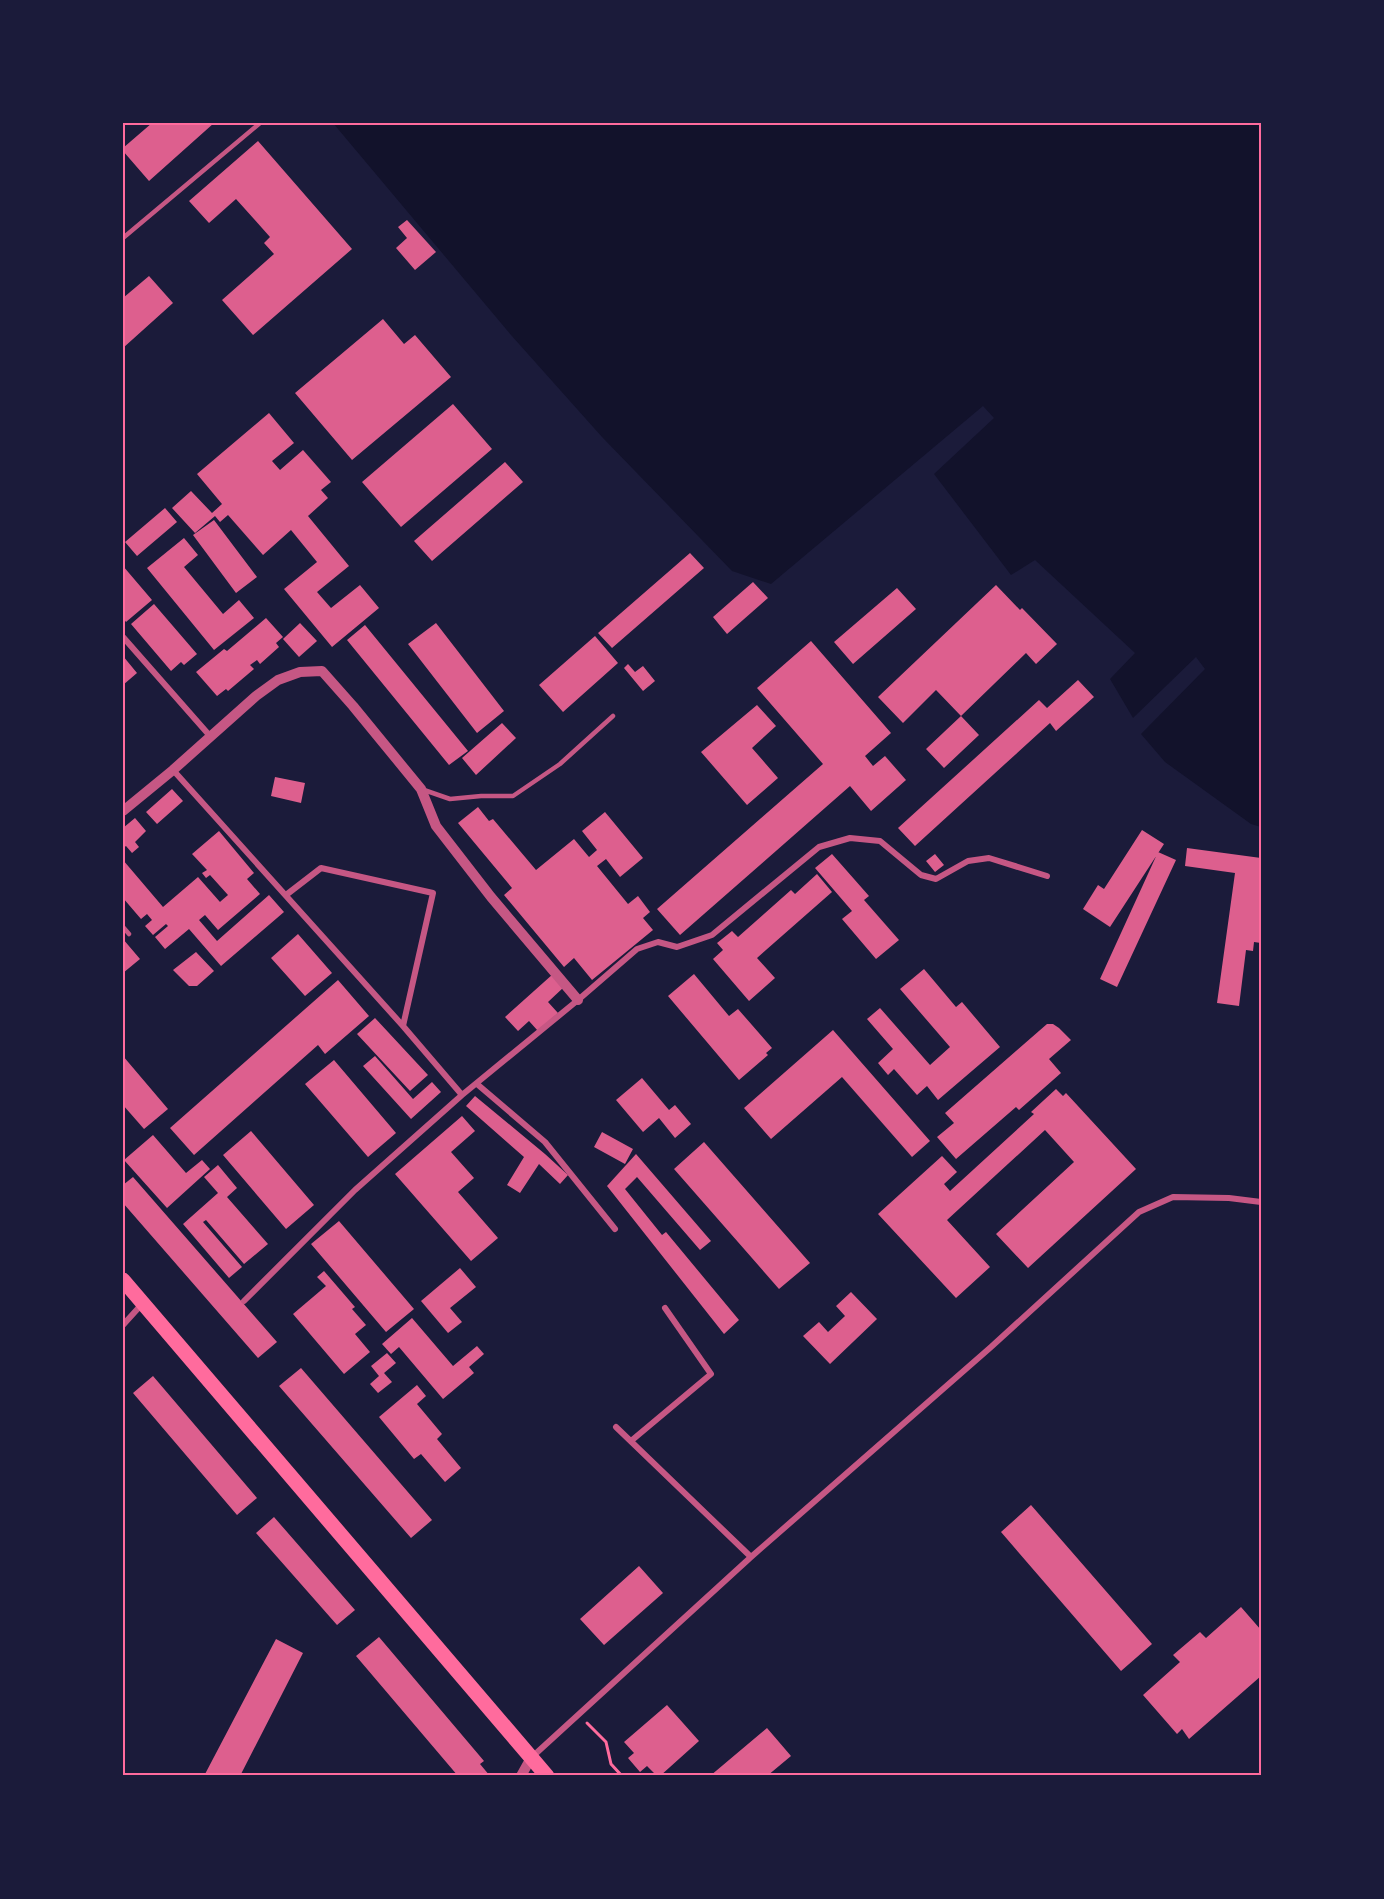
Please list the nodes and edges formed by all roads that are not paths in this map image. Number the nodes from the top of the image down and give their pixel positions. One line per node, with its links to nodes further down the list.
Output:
1 (260, 123): 2 (lane)
2 (123, 238)
3 (123, 637): 5 (street)
4 (613, 716): 7 (lane)
5 (210, 736): 6 (street); 7 (street)
6 (173, 770): 8 (street); 10 (street)
7 (421, 789): 13 (street)
8 (123, 811)
9 (1047, 876): 13 (street)
10 (286, 895): 14 (street); 14 (street)
11 (123, 927): 12 (lane)
12 (129, 934)
13 (578, 1000): 15 (street)
14 (403, 1026): 16 (street)
15 (477, 1084): 16 (street); 18 (street)
16 (462, 1095): 20 (street)
17 (1261, 1202): 26 (street)
18 (615, 1229)
19 (123, 1280): 21 (highway)
20 (244, 1301)
21 (142, 1303): 23 (street); 27 (highway)
22 (665, 1308): 25 (street)
23 (123, 1325)
24 (616, 1427): 25 (street)
25 (630, 1441): 26 (street)
26 (751, 1557): 27 (street)
27 (531, 1758): 28 (street); 29 (highway)
28 (521, 1776)
29 (547, 1776)

